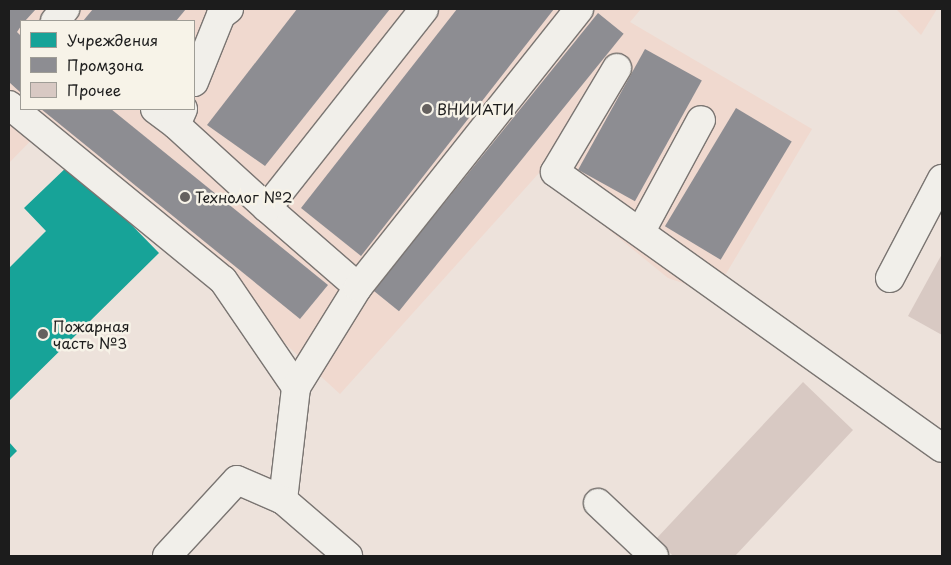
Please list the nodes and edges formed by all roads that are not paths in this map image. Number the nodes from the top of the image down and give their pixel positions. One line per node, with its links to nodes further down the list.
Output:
1 (65, 9): 5 (lane)
2 (228, 9): 7 (lane)
3 (424, 9): 13 (lane)
4 (579, 9): 16 (lane)
5 (56, 20)
6 (617, 68): 14 (lane)
7 (195, 80)
8 (9, 105): 17 (lane)
9 (158, 110): 10 (lane)
10 (179, 117): 13 (lane)
11 (701, 120): 14 (lane)
12 (942, 178): 15 (lane)
13 (266, 208): 16 (lane)
14 (641, 232): 18 (lane)
15 (890, 278)
16 (358, 286): 17 (lane)
17 (296, 387): 19 (lane)
18 (942, 448)
19 (283, 500): 21 (lane); 22 (lane)
20 (598, 503): 23 (lane)
21 (167, 556)
22 (348, 556)
23 (654, 556)

